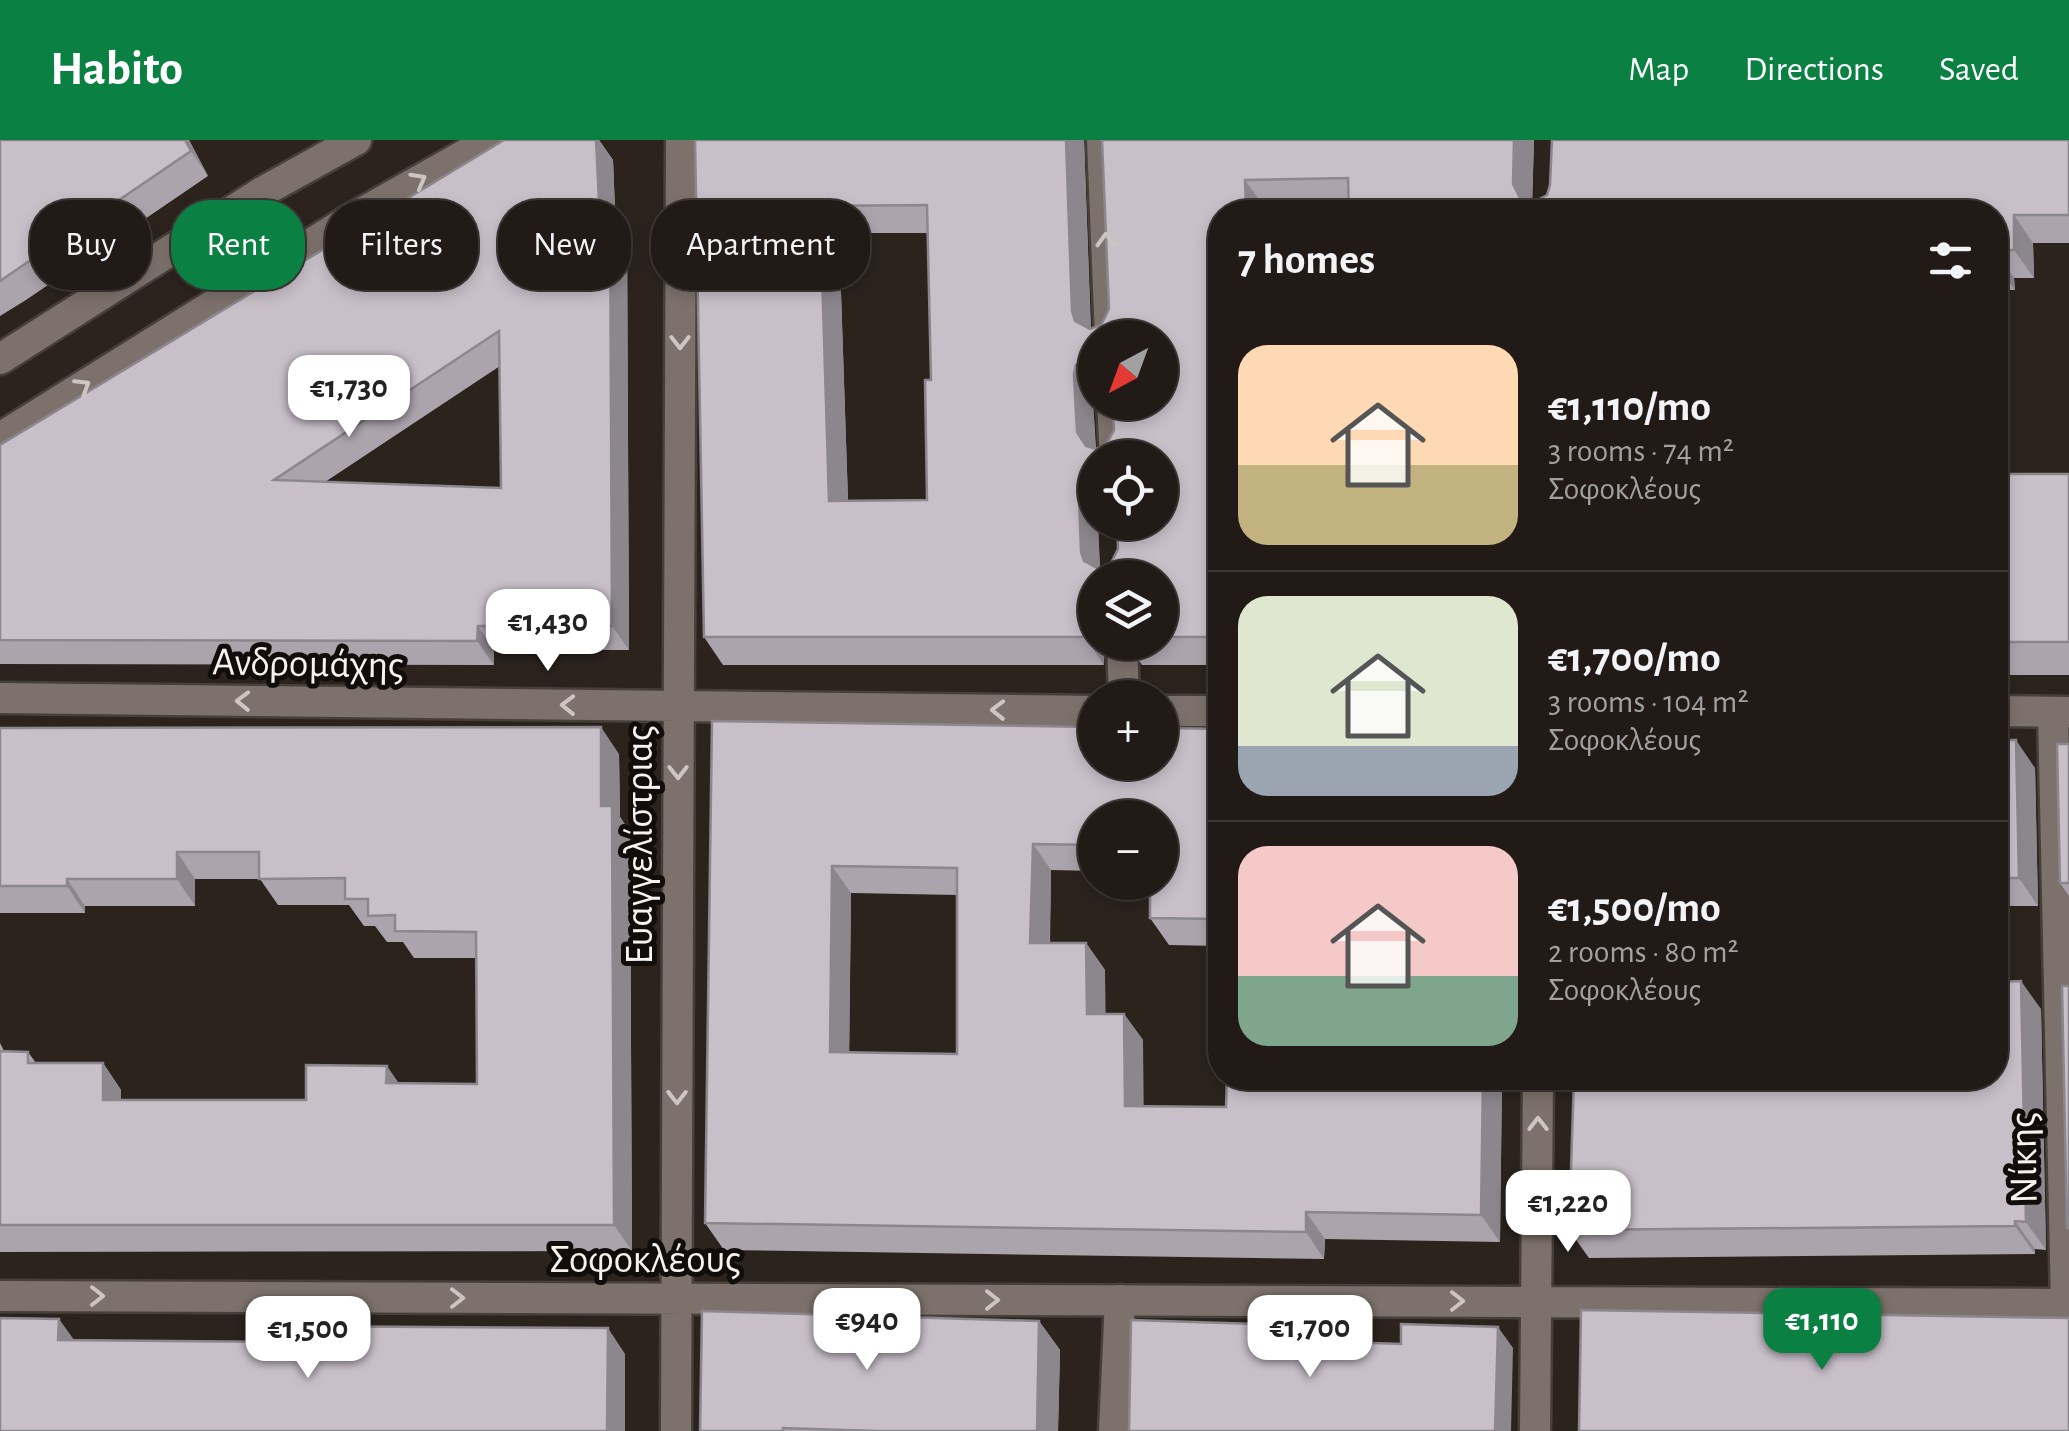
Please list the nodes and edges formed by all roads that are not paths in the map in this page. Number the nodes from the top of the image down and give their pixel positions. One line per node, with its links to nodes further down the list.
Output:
1 (356, 140): 6 (street)
2 (492, 140): 7 (street, one-way to 2)
3 (680, 140): 9 (street, Ευαγγελίστριας, one-way to 9)
4 (1102, 140): 5 (street, one-way to 4)
5 (1109, 320)
6 (0, 358)
7 (0, 438)
8 (0, 698): 9 (street, Ανδρομάχης, one-way to 8)
9 (678, 706): 10 (street, Ανδρομάχης, one-way to 9); 17 (street, Ευαγγελίστριας, one-way to 17)
10 (1078, 711)
11 (1178, 711): 12 (street)
12 (1208, 711)
13 (2008, 712): 14 (street)
14 (2061, 712): 20 (street, Νίκης)
15 (1538, 1090): 19 (street, one-way to 15)
16 (0, 1296): 17 (street, Σοφοκλέους, one-way to 17)
17 (677, 1298): 18 (street, Σοφοκλέους, one-way to 18); 21 (street, Ευαγγελίστριας)
18 (1120, 1300): 19 (street, Σοφοκλέους, one-way to 19); 22 (street)
19 (1538, 1302): 20 (street, Σοφοκλέους); 23 (street)
20 (2067, 1304)
21 (676, 1431)
22 (1114, 1431)
23 (1535, 1431)

